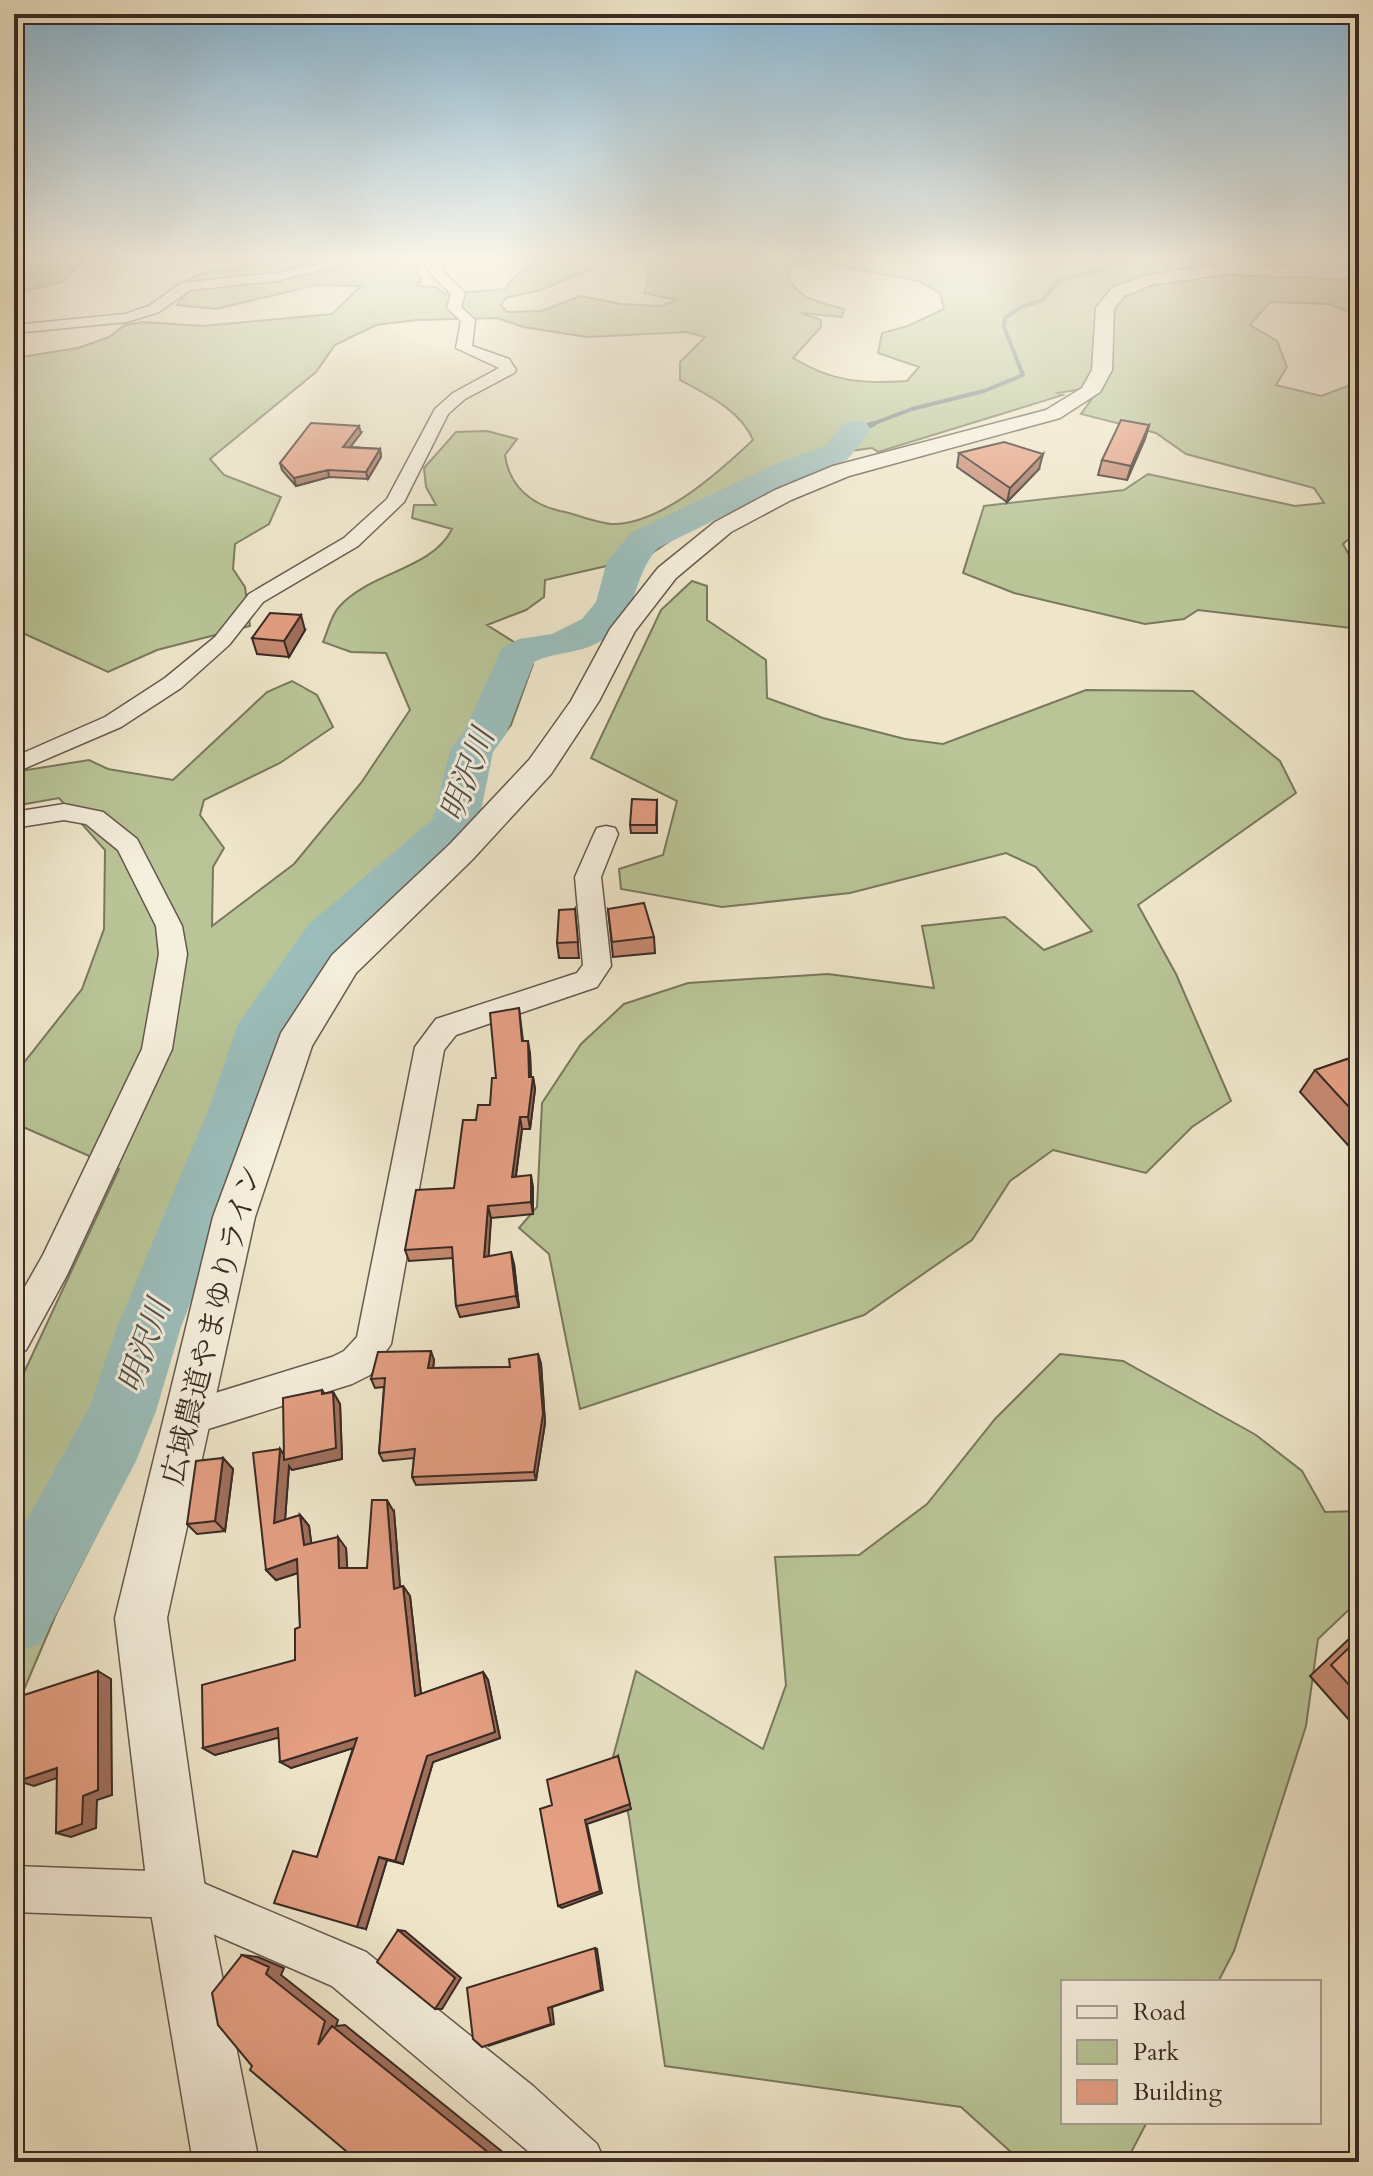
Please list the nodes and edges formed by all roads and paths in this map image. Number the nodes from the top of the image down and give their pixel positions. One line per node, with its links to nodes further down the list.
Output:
1 (494, 359): 3 (street)
2 (1103, 359): 7 (street, 広域農道やまゆりライン)
3 (14, 766)
4 (14, 820): 6 (street)
5 (606, 834): 7 (street)
6 (14, 1339)
7 (186, 1418): 9 (street, 広域農道やまゆりライン)
8 (14, 1889): 9 (street)
9 (177, 1895): 10 (street, 広域農道やまゆりライン); 11 (street)
10 (226, 2162)
11 (579, 2162)

